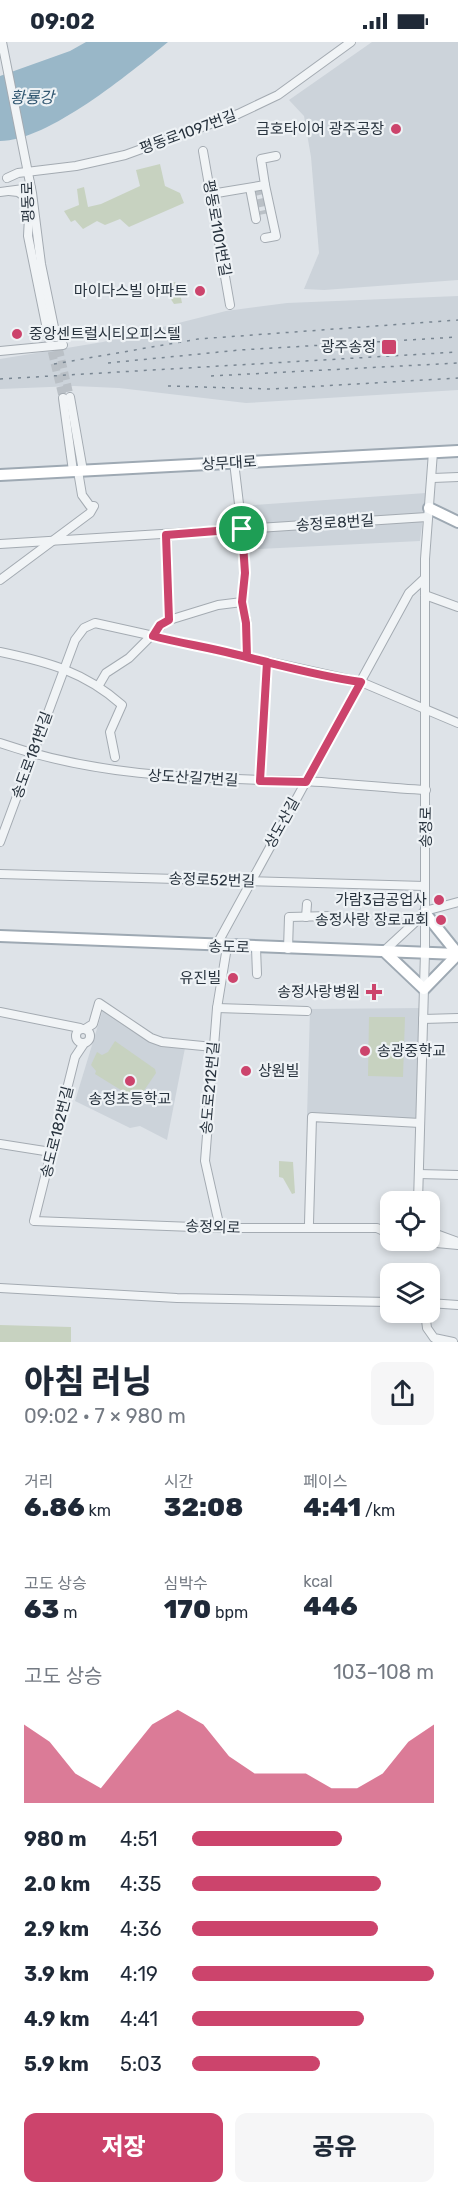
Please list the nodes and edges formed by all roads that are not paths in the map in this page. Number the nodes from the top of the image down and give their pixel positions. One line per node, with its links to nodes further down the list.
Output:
1 (2, 42): 5 (street, 평동로)
2 (351, 42): 5 (street, 평동로1097번길)
3 (203, 151): 12 (street, 평동로1101번길)
4 (276, 156): 7 (street)
5 (27, 169): 6 (street, 평동로1097번길); 8 (street, 평동로)
6 (7, 178)
7 (265, 185): 9 (street); 15 (street)
8 (27, 188): 10 (street); 13 (street, 평동로); 13 (street, 평동로)
9 (250, 188): 12 (street); 14 (street)
10 (9, 191): 11 (street); 13 (street)
11 (0, 192)
12 (211, 194): 16 (street, 평동로1101번길)
13 (29, 214)
14 (256, 219)
15 (265, 238)
16 (230, 305)
17 (63, 345): 18 (street)
18 (0, 351)
19 (66, 398): 23 (street)
20 (458, 451): 21 (main road, 상무대로)
21 (433, 452): 22 (main road, 상무대로); 26 (street, 송정로)
22 (234, 462): 23 (main road, 상무대로); 29 (street)
23 (78, 471): 24 (main road, 상무대로); 31 (street)
24 (0, 475)
25 (458, 477): 26 (street)
26 (433, 478): 27 (street, 송정로)
27 (428, 513): 28 (main road); 29 (street, 송정로8번길); 33 (street, 송정로)
28 (458, 522)
29 (242, 529): 30 (street, 송정로8번길); 36 (street)
30 (166, 535): 31 (street, 송정로8번길); 38 (street)
31 (54, 542): 32 (street, 송정로8번길); 34 (street)
32 (0, 544)
33 (424, 579): 35 (street, 송정로); 44 (street, 상도산길)
34 (0, 580)
35 (425, 595): 37 (street); 46 (street, 송정로)
36 (242, 602): 38 (street); 41 (street)
37 (458, 607)
38 (169, 620): 39 (street)
39 (153, 636): 41 (street); 43 (street, 송도로181번길); 45 (street)
40 (0, 652): 43 (street)
41 (247, 657): 42 (street)
42 (267, 662): 44 (street); 51 (street)
43 (63, 669): 45 (street); 49 (street, 송도로181번길)
44 (361, 682): 46 (street); 52 (street, 상도산길)
45 (99, 685): 50 (street)
46 (426, 709): 47 (street); 53 (street, 송정로)
47 (458, 723)
48 (0, 743): 49 (street, 상도산길7번길)
49 (32, 753): 51 (street, 상도산길7번길); 54 (street, 송도로181번길)
50 (115, 757)
51 (260, 781): 52 (street, 상도산길7번길)
52 (306, 782): 53 (street, 상도산길7번길); 56 (street, 상도산길)
53 (426, 790): 57 (street, 송정로)
54 (0, 842)
55 (0, 874): 56 (street, 송정로52번길)
56 (250, 881): 57 (street, 송정로52번길); 64 (street, 상도산길)
57 (425, 886): 60 (street, 송정로)
58 (458, 902): 60 (street)
59 (307, 904): 62 (street)
60 (425, 912): 67 (street); 68 (street, 송정로); 69 (main road)
61 (331, 916): 62 (street)
62 (306, 917): 66 (street)
63 (0, 936): 64 (main road, 송도로)
64 (221, 946): 65 (main road, 송도로); 72 (street, 송도로212번길)
65 (256, 948): 66 (main road, 송도로); 70 (street)
66 (288, 949): 67 (main road, 송도로)
67 (384, 951): 68 (main road, 송도로); 71 (main road)
68 (425, 952): 69 (main road, 송도로); 71 (street, 송정로)
69 (458, 954): 71 (main road)
70 (257, 974)
71 (424, 988): 76 (street, 송정로)
72 (217, 1008): 73 (street); 78 (street, 송도로212번길)
73 (307, 1011)
74 (0, 1012): 77 (street)
75 (458, 1018): 76 (street)
76 (423, 1019): 79 (street, 송정로)
77 (83, 1028): 78 (street); 81 (street, 송도로182번길)
78 (213, 1047): 87 (street, 송도로212번길)
79 (420, 1123): 82 (street, 송정로); 86 (street)
80 (0, 1144): 81 (street)
81 (51, 1152): 85 (street, 송도로182번길)
82 (419, 1174): 83 (street); 84 (street, 송정로)
83 (458, 1175)
84 (418, 1191)
85 (34, 1221): 87 (street, 송정외로)
86 (309, 1223)
87 (220, 1228): 88 (street, 송정외로)
88 (380, 1229)
89 (440, 1236): 91 (street)
90 (440, 1243): 91 (street)
91 (458, 1244)
92 (0, 1288): 93 (street)
93 (380, 1302)
94 (440, 1304): 95 (street)
95 (458, 1305)
96 (426, 1323): 97 (street)
97 (453, 1342)

